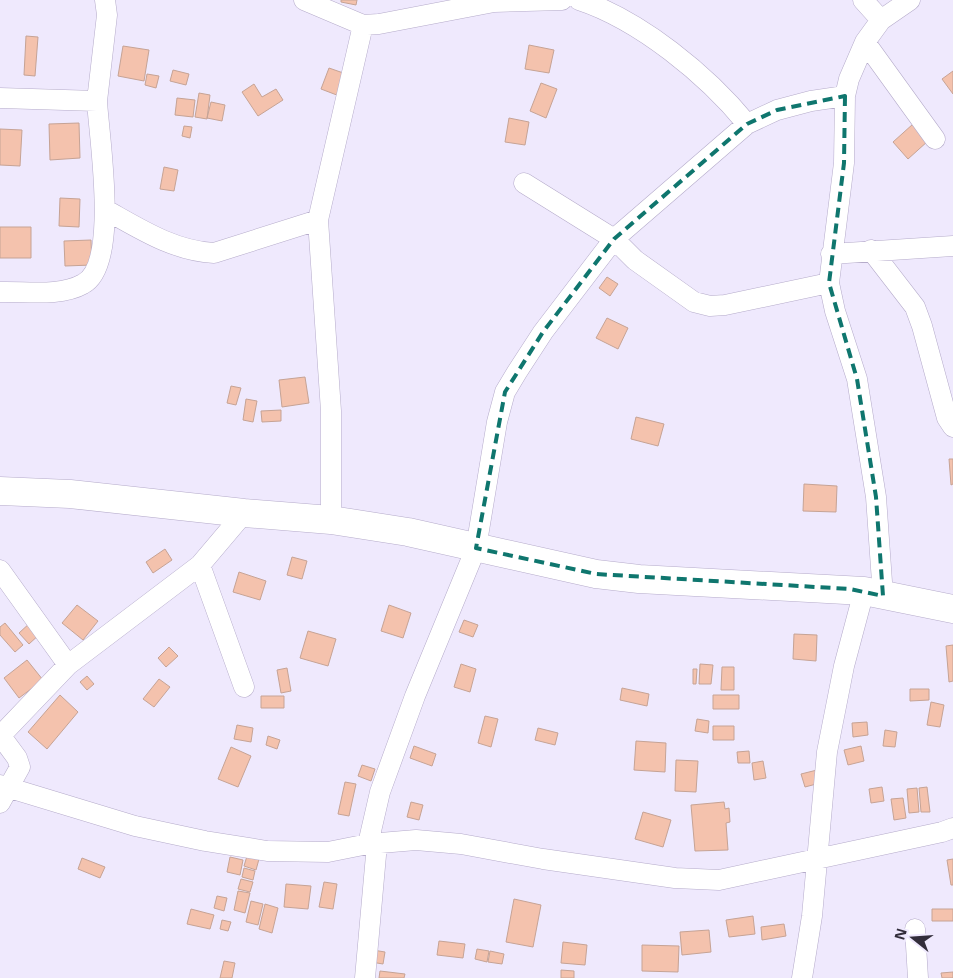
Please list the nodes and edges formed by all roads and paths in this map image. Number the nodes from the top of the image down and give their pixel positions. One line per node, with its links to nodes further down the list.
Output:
1 (106, 0): 12 (street)
2 (304, 0): 8 (street)
3 (562, 0): 8 (street)
4 (580, 0): 13 (street)
5 (863, 0): 7 (street)
6 (910, 0): 7 (street)
7 (881, 20): 9 (street)
8 (363, 25): 17 (street)
9 (865, 42): 10 (street); 14 (street)
10 (845, 96): 13 (street); 21 (street)
11 (0, 98): 12 (street)
12 (97, 101): 16 (street)
13 (747, 124): 18 (street)
14 (935, 139)
15 (524, 183): 18 (street)
16 (106, 210): 17 (street); 23 (street)
17 (318, 220): 27 (street)
18 (614, 239): 22 (street); 28 (street)
19 (953, 246): 20 (street)
20 (871, 250): 21 (street); 24 (street)
21 (831, 254): 22 (street)
22 (829, 283): 31 (street)
23 (0, 292)
24 (953, 427)
25 (0, 491): 26 (street)
26 (244, 513): 27 (street); 29 (street)
27 (331, 520): 28 (street)
28 (476, 548): 31 (street); 37 (street)
29 (200, 564): 33 (street); 34 (street)
30 (0, 570): 33 (street)
31 (873, 594): 32 (street); 38 (street)
32 (953, 609)
33 (68, 665): 35 (street)
34 (244, 687)
35 (3, 792): 37 (street)
36 (953, 828): 38 (street)
37 (373, 844): 38 (street); 40 (street)
38 (816, 860): 41 (street)
39 (915, 929): 42 (street)
40 (365, 978)
41 (802, 978)
42 (918, 978)

